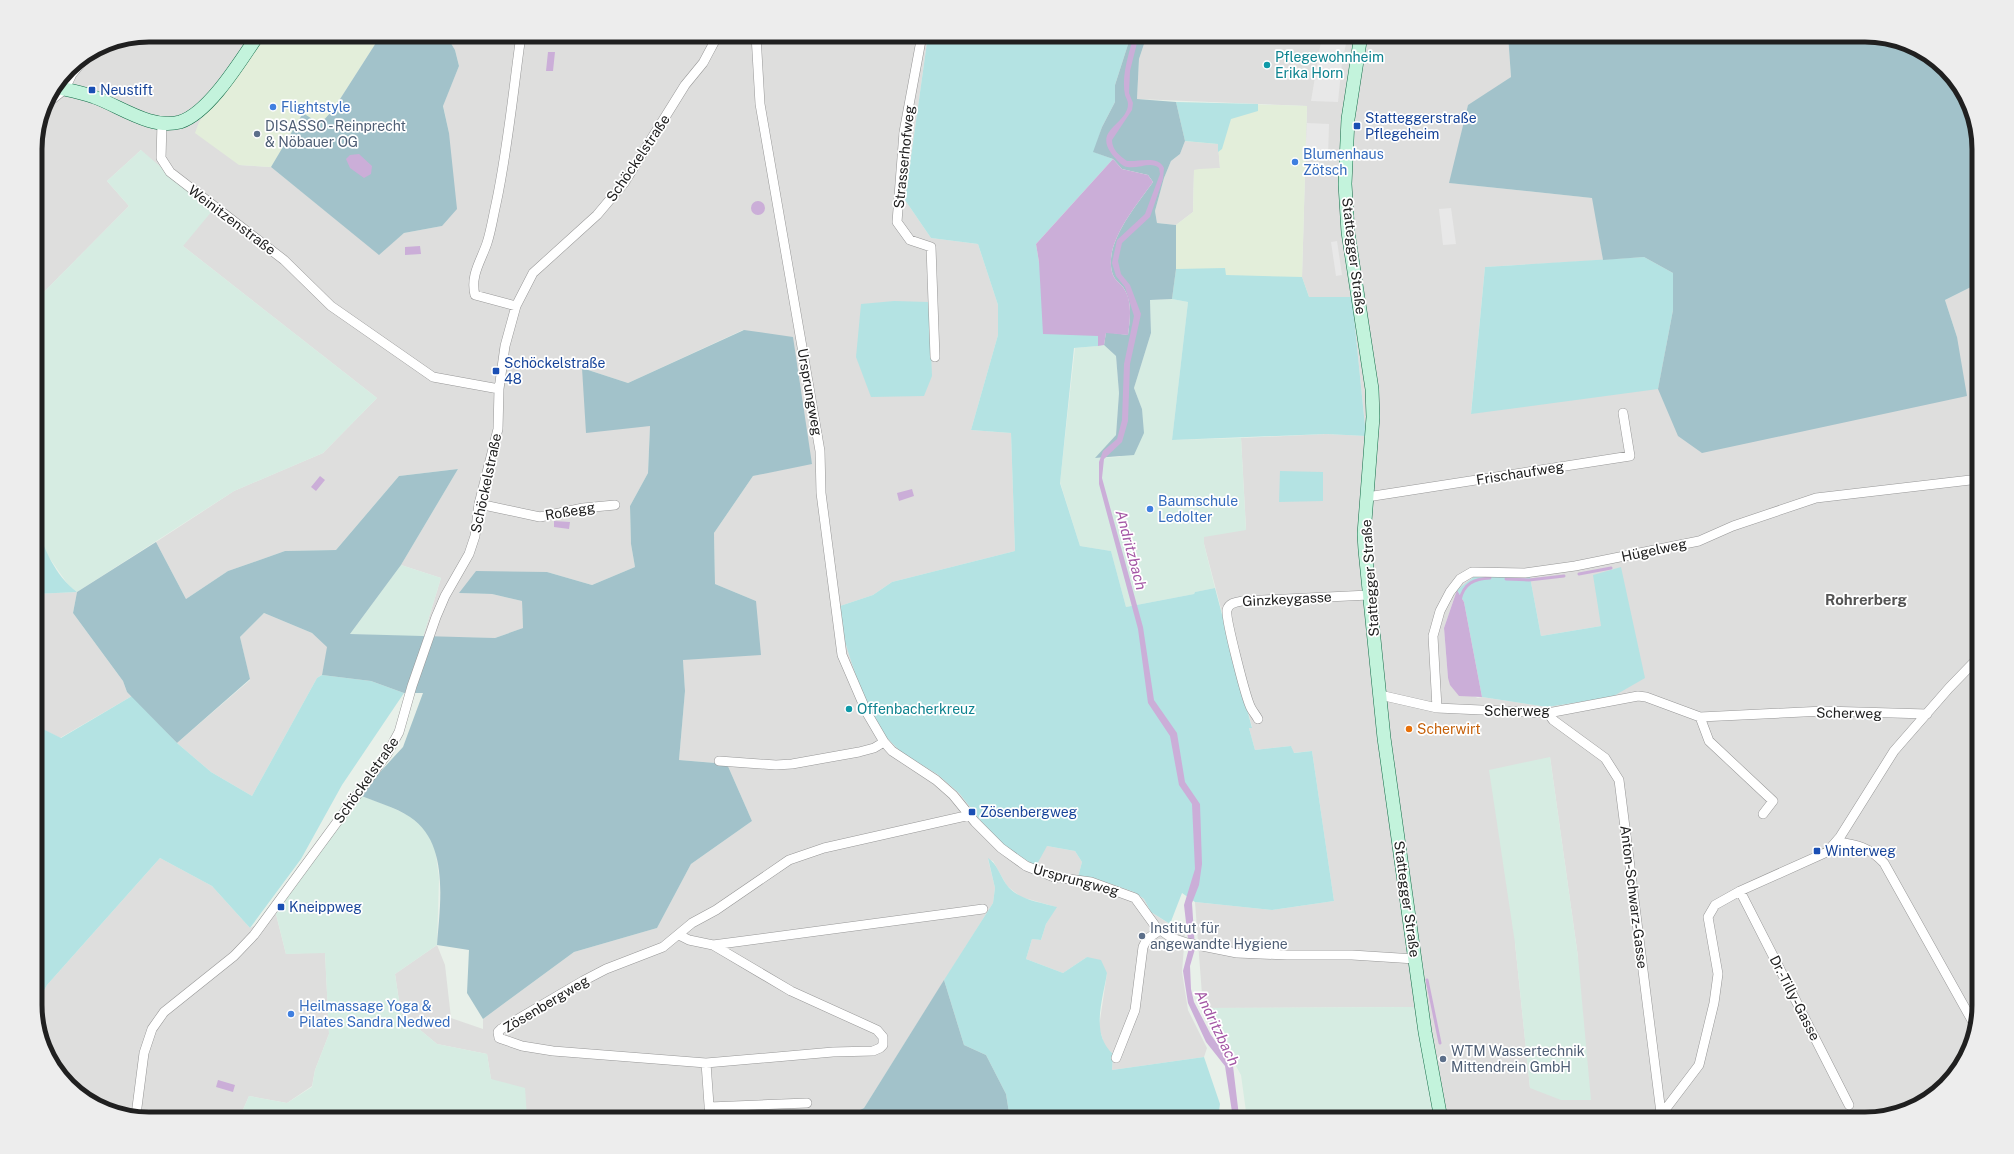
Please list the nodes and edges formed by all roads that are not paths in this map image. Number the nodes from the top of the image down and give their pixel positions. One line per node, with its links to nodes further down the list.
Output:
1 (253, 42): 8 (main road)
2 (520, 42): 9 (street)
3 (714, 42): 9 (street, Schöckelstraße)
4 (756, 42): 25 (street, Ursprungweg)
5 (921, 42): 10 (street, Strasserhofweg)
6 (1360, 42): 14 (main road, Stattegger Straße)
7 (60, 88): 8 (main road)
8 (162, 123): 11 (street, Weinitzenstraße)
9 (516, 306): 11 (street, Schöckelstraße)
10 (935, 357)
11 (499, 389): 15 (street, Schöckelstraße)
12 (1623, 413): 14 (street, Frischaufweg)
13 (1972, 480): 20 (street, Hügelweg)
14 (1367, 497): 17 (main road, Stattegger Straße)
15 (479, 504): 16 (street, Roßegg); 42 (street, Schöckelstraße)
16 (615, 505)
17 (1370, 595): 19 (main road, Stattegger Straße); 24 (street, Ginzkeygasse)
18 (1972, 664): 22 (street)
19 (1380, 694): 20 (street, Scherweg); 35 (main road, Stattegger Straße)
20 (1437, 708): 21 (street, Scherweg)
21 (1548, 713): 23 (street, Scherweg); 45 (street, Anton-Schwarz-Gasse)
22 (1927, 714): 23 (street, Scherweg); 29 (street)
23 (1700, 717): 28 (street)
24 (1258, 719)
25 (884, 742): 26 (street); 27 (street, Ursprungweg)
26 (719, 761)
27 (970, 814): 32 (street, Ursprungweg); 33 (street, Zösenbergweg)
28 (1763, 814)
29 (1837, 842): 30 (street); 36 (street)
30 (1740, 891): 40 (street, Dr.-Tilly-Gasse); 46 (street)
31 (983, 909): 34 (street, Zösenbergweg)
32 (1160, 930): 35 (street, Ursprungweg); 37 (street)
33 (679, 935): 34 (street, Zösenbergweg); 38 (street, Zösenbergweg)
34 (713, 945): 38 (street, Zösenbergweg)
35 (1415, 959): 44 (main road, Stattegger Straße)
36 (1971, 1019)
37 (1116, 1058)
38 (706, 1063): 41 (street)
39 (807, 1103): 41 (street)
40 (1849, 1105)
41 (709, 1107): 43 (street)
42 (137, 1111)
43 (709, 1112)
44 (1440, 1112)
45 (1660, 1112)
46 (1663, 1112)

